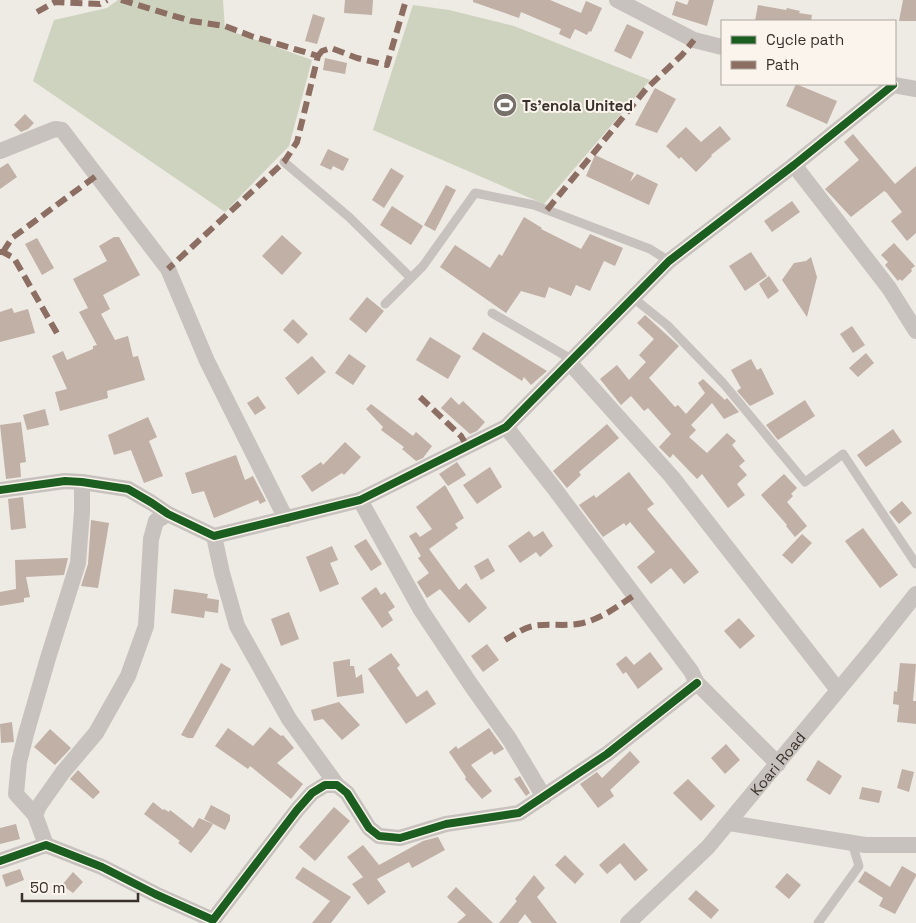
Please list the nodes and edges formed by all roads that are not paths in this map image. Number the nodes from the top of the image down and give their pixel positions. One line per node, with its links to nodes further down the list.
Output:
1 (617, 0): 2 (street)
2 (721, 47)
3 (890, 85): 8 (street)
4 (896, 85): 5 (street)
5 (916, 89)
6 (0, 151): 21 (street)
7 (284, 162): 10 (lane)
8 (794, 165): 9 (street); 14 (street)
9 (669, 261): 10 (lane); 11 (street)
10 (411, 278): 12 (lane)
11 (632, 298): 15 (street); 23 (lane)
12 (385, 304)
13 (492, 313): 15 (lane)
14 (916, 331)
15 (570, 360): 16 (street); 26 (street)
16 (506, 427): 19 (street); 25 (street)
17 (82, 482): 18 (street); 20 (street); 30 (street)
18 (0, 490)
19 (360, 500): 21 (street); 29 (street)
20 (168, 514): 22 (street); 30 (street)
21 (286, 519): 22 (street)
22 (214, 536): 28 (street)
23 (916, 564)
24 (916, 594): 26 (street, Koari Road)
25 (697, 683): 27 (street); 29 (street)
26 (838, 690): 27 (street, Koari Road)
27 (778, 764): 31 (street, Koari Road)
28 (337, 785): 29 (street); 36 (street)
29 (544, 797)
30 (35, 815): 34 (street)
31 (728, 823): 32 (street); 37 (street, Koari Road)
32 (852, 843): 33 (street); 38 (lane)
33 (916, 844)
34 (46, 846): 35 (street); 36 (street)
35 (0, 861)
36 (216, 921)
37 (628, 923)
38 (818, 923)

